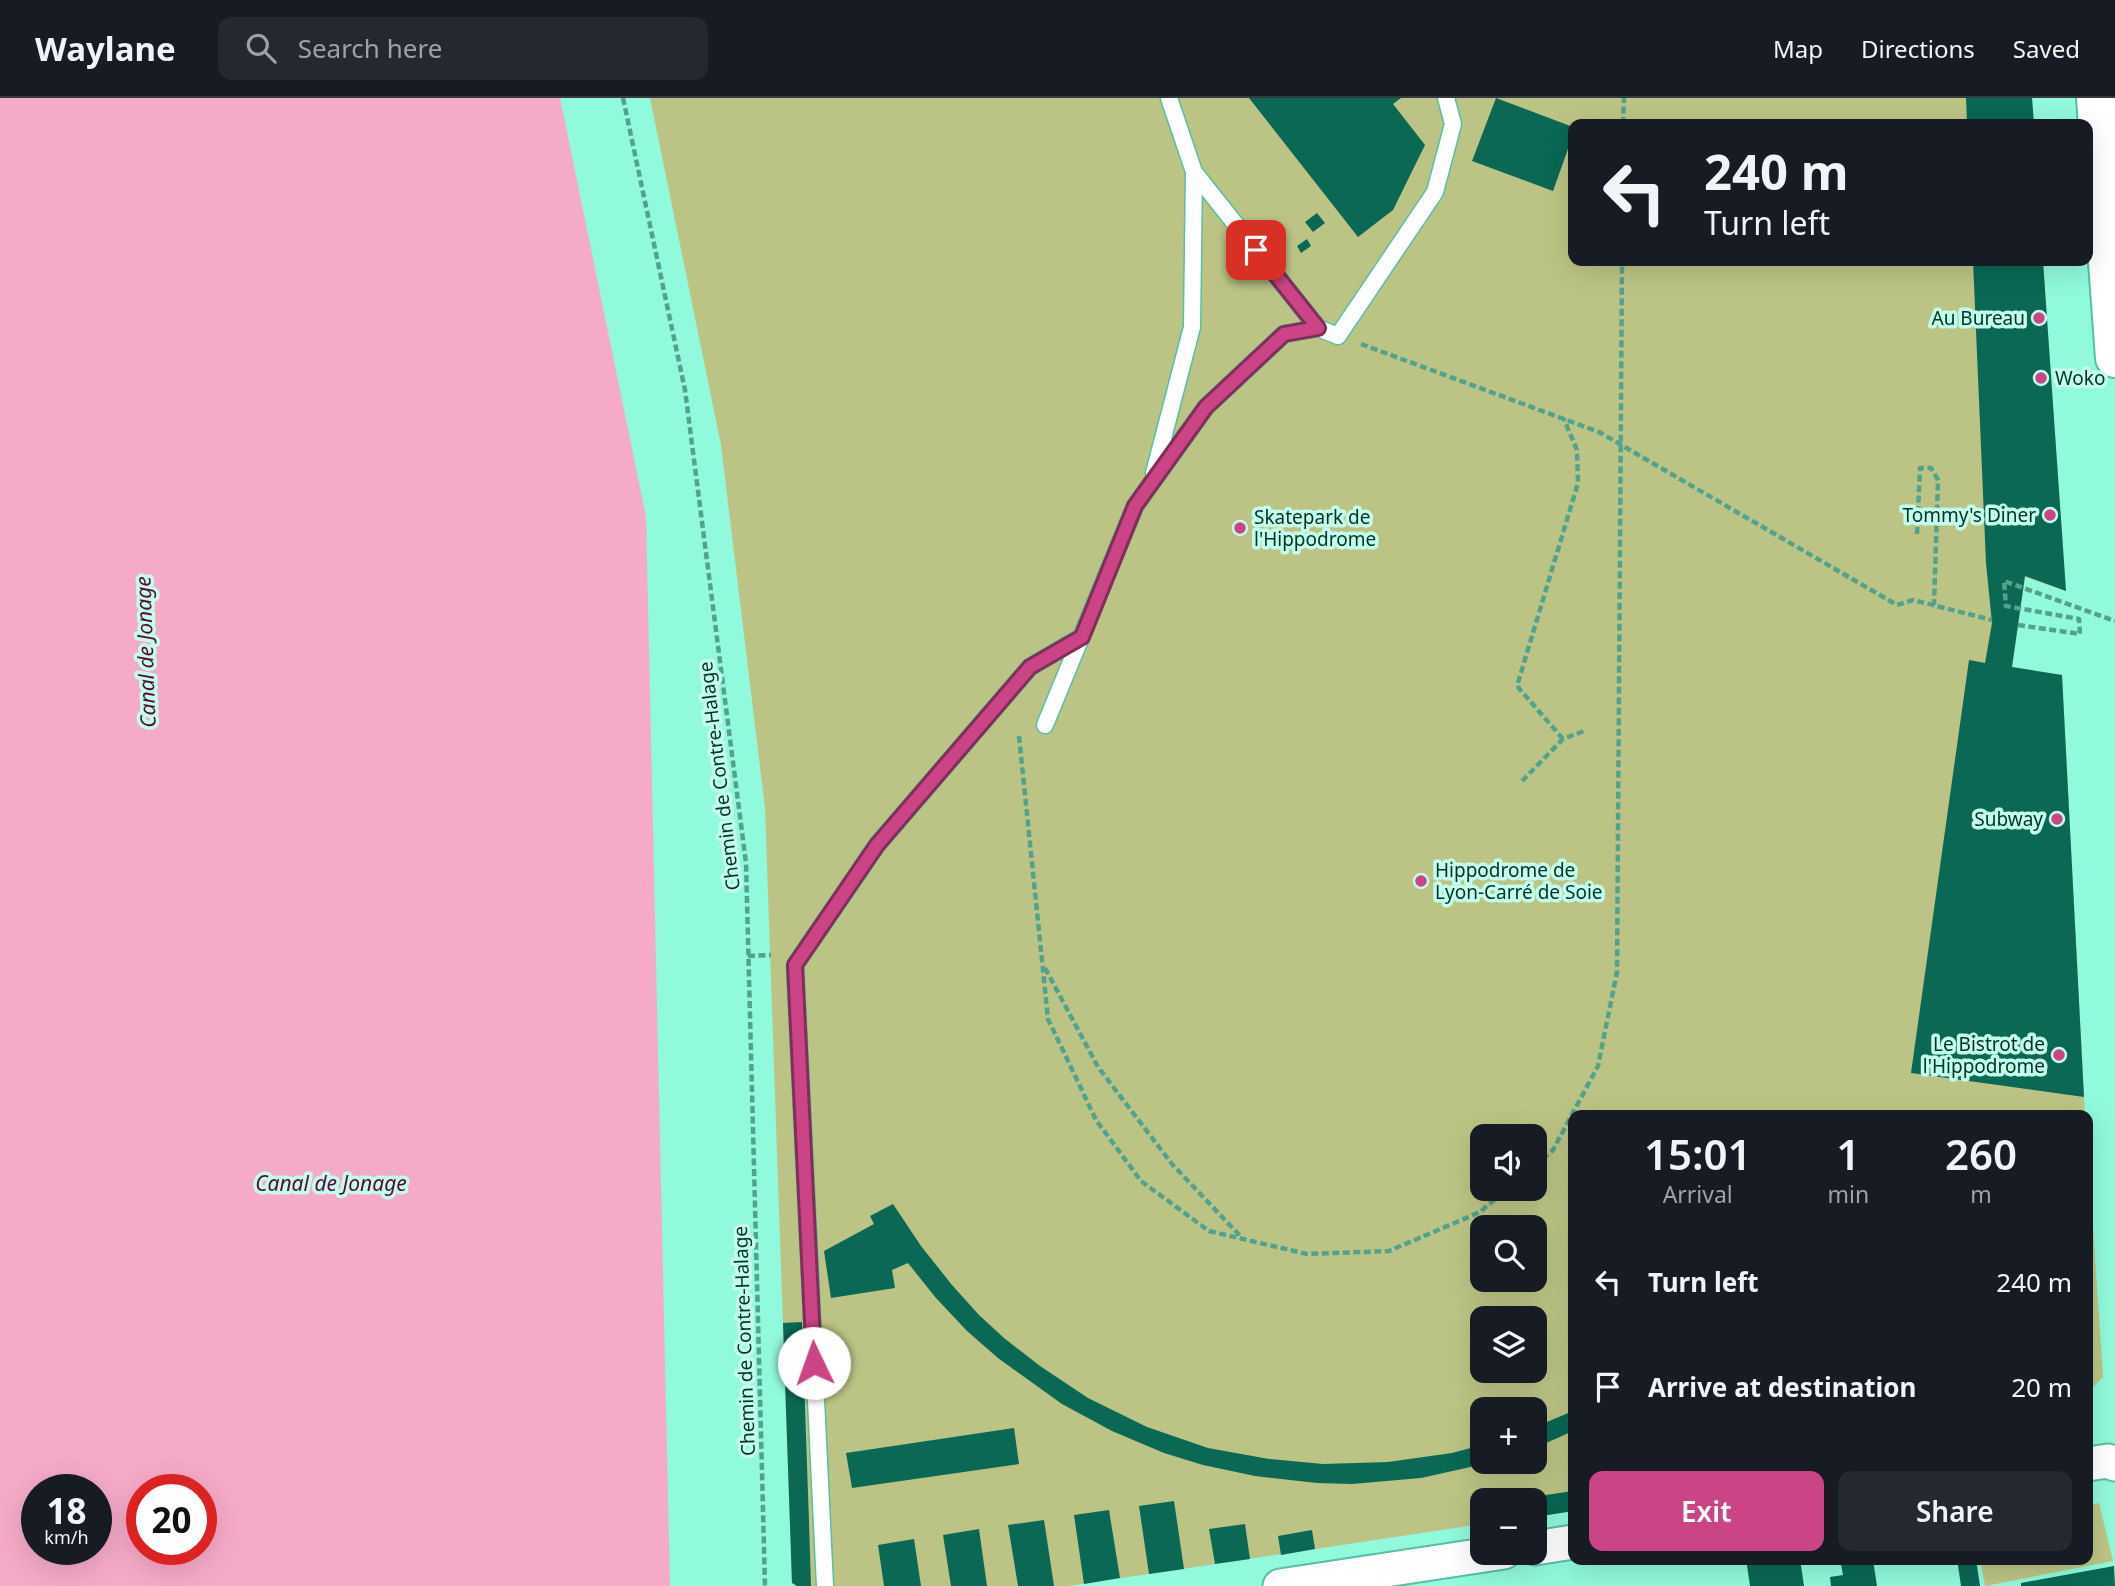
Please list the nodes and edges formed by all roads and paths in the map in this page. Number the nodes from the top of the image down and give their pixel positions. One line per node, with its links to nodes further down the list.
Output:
1 (623, 98): 37 (path, Chemin de Contre-Halage)
2 (1169, 98): 7 (lane)
3 (1446, 98): 10 (lane)
4 (1623, 98): 6 (path)
5 (2096, 98): 11 (main road)
6 (1623, 119)
7 (1194, 172): 9 (lane); 14 (lane)
8 (1622, 266): 13 (path)
9 (1318, 328): 10 (lane); 14 (lane)
10 (1338, 336): 12 (path)
11 (2115, 358)
12 (1564, 419): 13 (path); 24 (path)
13 (1621, 445): 16 (path); 27 (path)
14 (1152, 482): 20 (lane)
15 (1917, 534): 16 (path)
16 (1934, 606): 17 (path)
17 (1992, 620)
18 (2115, 621): 19 (path)
19 (2018, 625)
20 (1082, 637): 21 (lane); 22 (lane)
21 (1013, 687): 26 (path); 38 (lane)
22 (1045, 725)
23 (1584, 731): 24 (path)
24 (1563, 739): 25 (path)
25 (1522, 781)
26 (1043, 964): 31 (path); 31 (path)
27 (1574, 1110)
28 (1568, 1122): 29 (path)
29 (1547, 1155)
30 (1493, 1201): 31 (path)
31 (1243, 1239)
32 (2093, 1463): 33 (street)
33 (2115, 1464)
34 (1568, 1543): 35 (street)
35 (1547, 1546)
36 (1470, 1557): 39 (street)
37 (765, 1586)
38 (825, 1586)
39 (1280, 1586)

